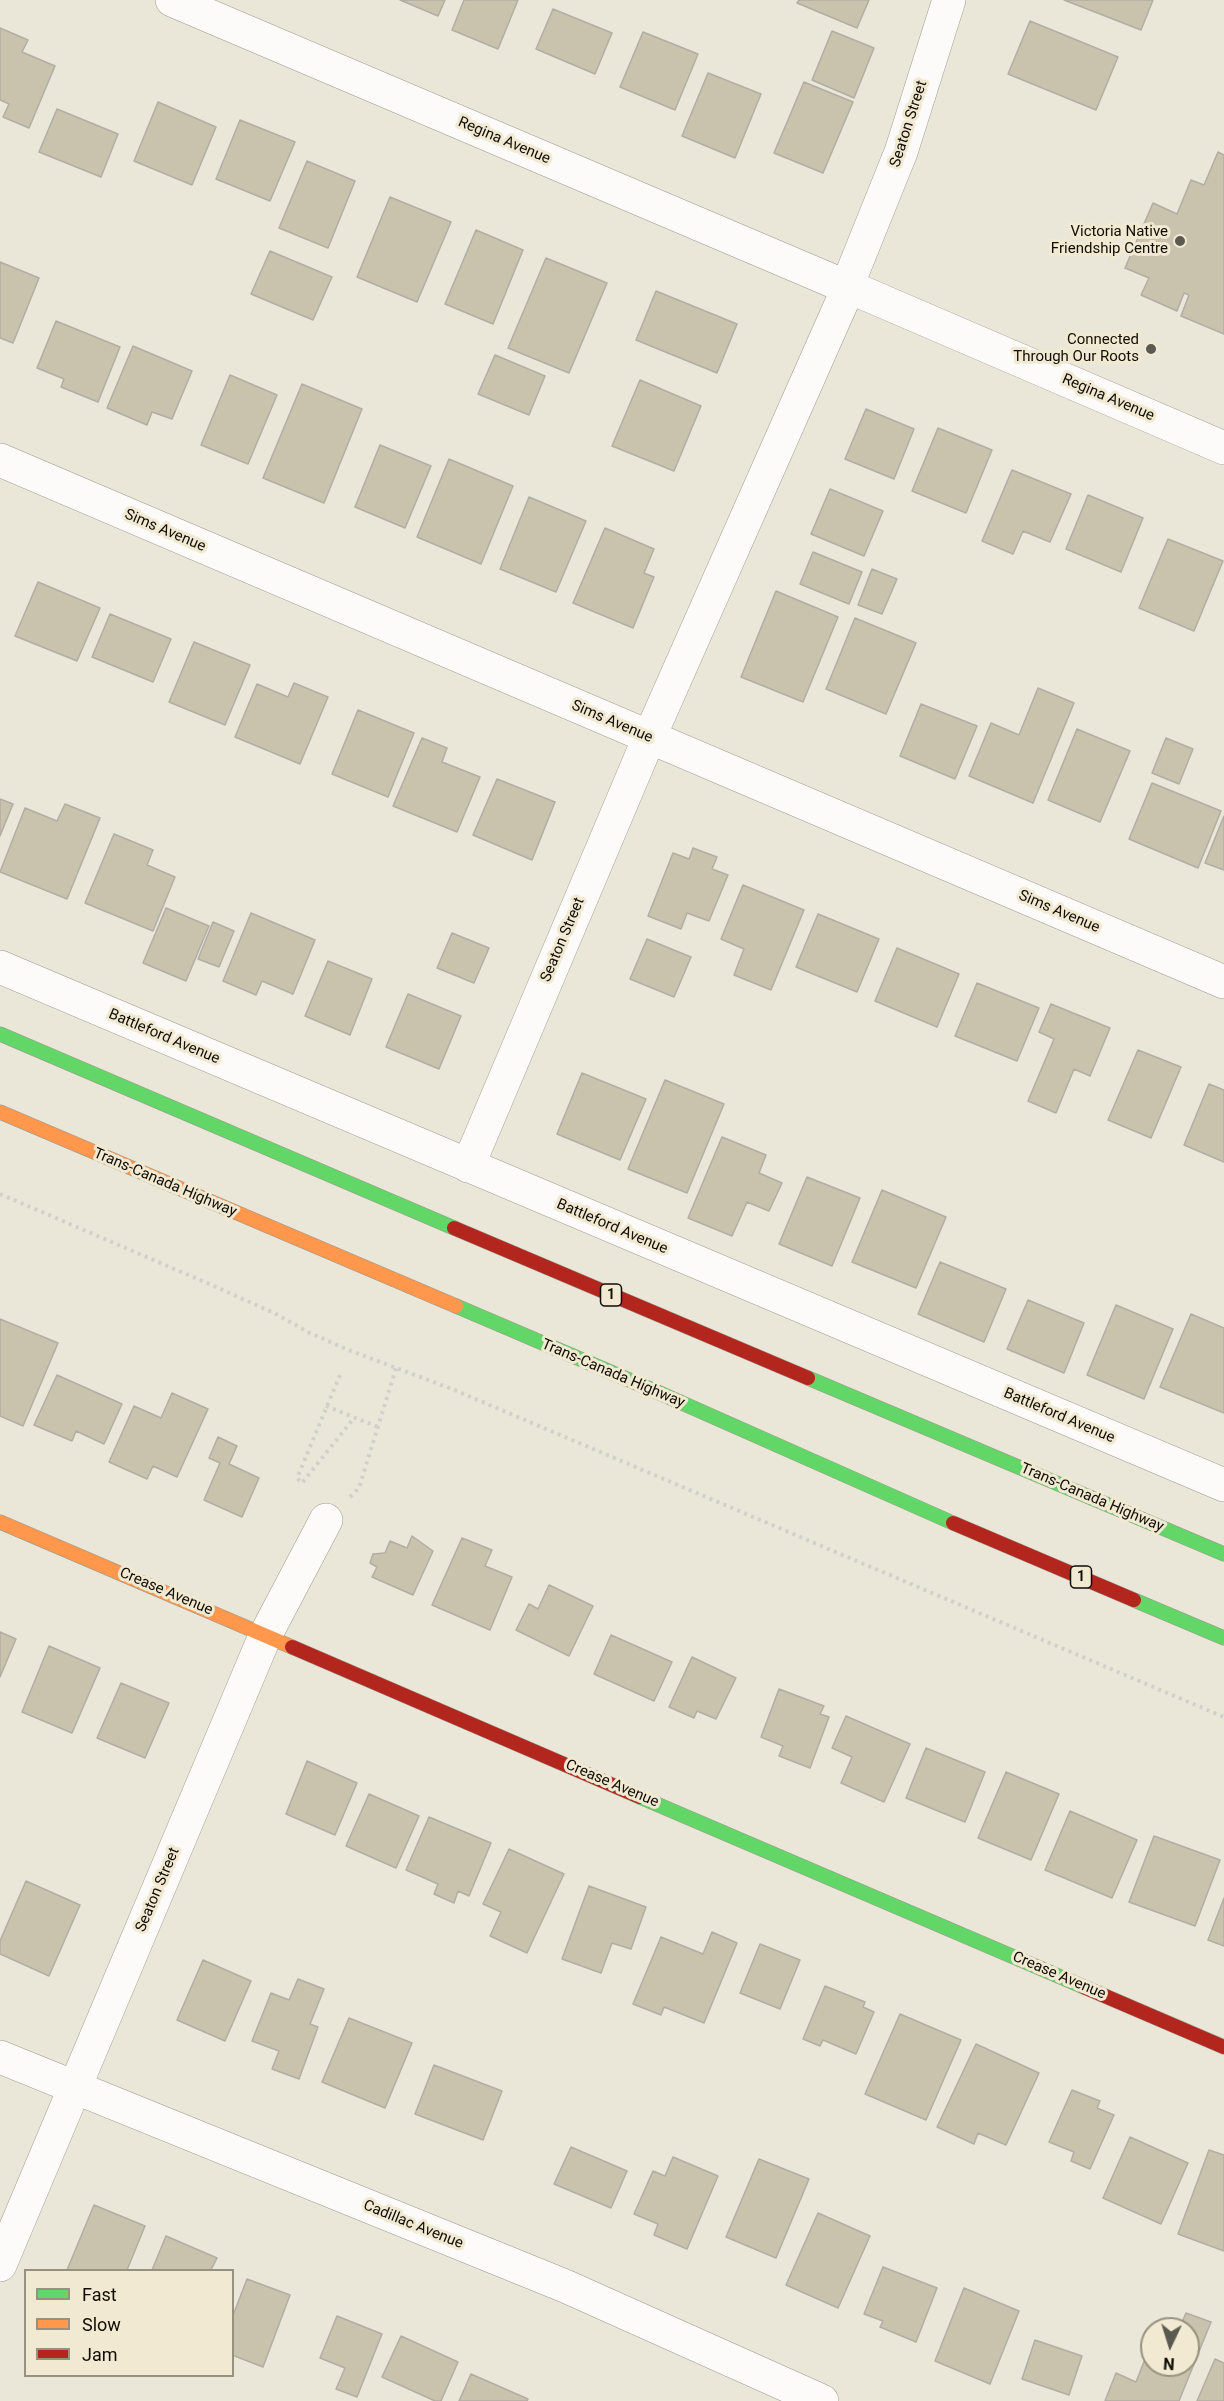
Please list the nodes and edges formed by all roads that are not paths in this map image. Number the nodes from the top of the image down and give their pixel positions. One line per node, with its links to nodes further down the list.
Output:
1 (172, 0): 3 (street, Regina Avenue)
2 (949, 0): 3 (street, Seaton Street)
3 (847, 288): 4 (street, Regina Avenue); 6 (street, Seaton Street)
4 (1224, 448)
5 (0, 460): 6 (street, Sims Avenue)
6 (654, 725): 8 (street, Sims Avenue); 11 (street, Seaton Street)
7 (0, 967): 11 (street, Battleford Avenue)
8 (1224, 982)
9 (0, 1034): 15 (main road, Trans-Canada Highway / 1)
10 (0, 1112): 17 (main road, Trans-Canada Highway / 1)
11 (468, 1166): 12 (street, Battleford Avenue)
12 (1224, 1485)
13 (326, 1520): 16 (street, Seaton Street)
14 (0, 1522): 16 (main road, Crease Avenue)
15 (1224, 1554)
16 (265, 1636): 18 (main road, Crease Avenue); 20 (street, Seaton Street)
17 (1224, 1638)
18 (1224, 2047)
19 (0, 2057): 20 (street, Cadillac Avenue)
20 (75, 2089): 21 (street, Seaton Street); 22 (street, Cadillac Avenue)
21 (0, 2265)
22 (822, 2401)

